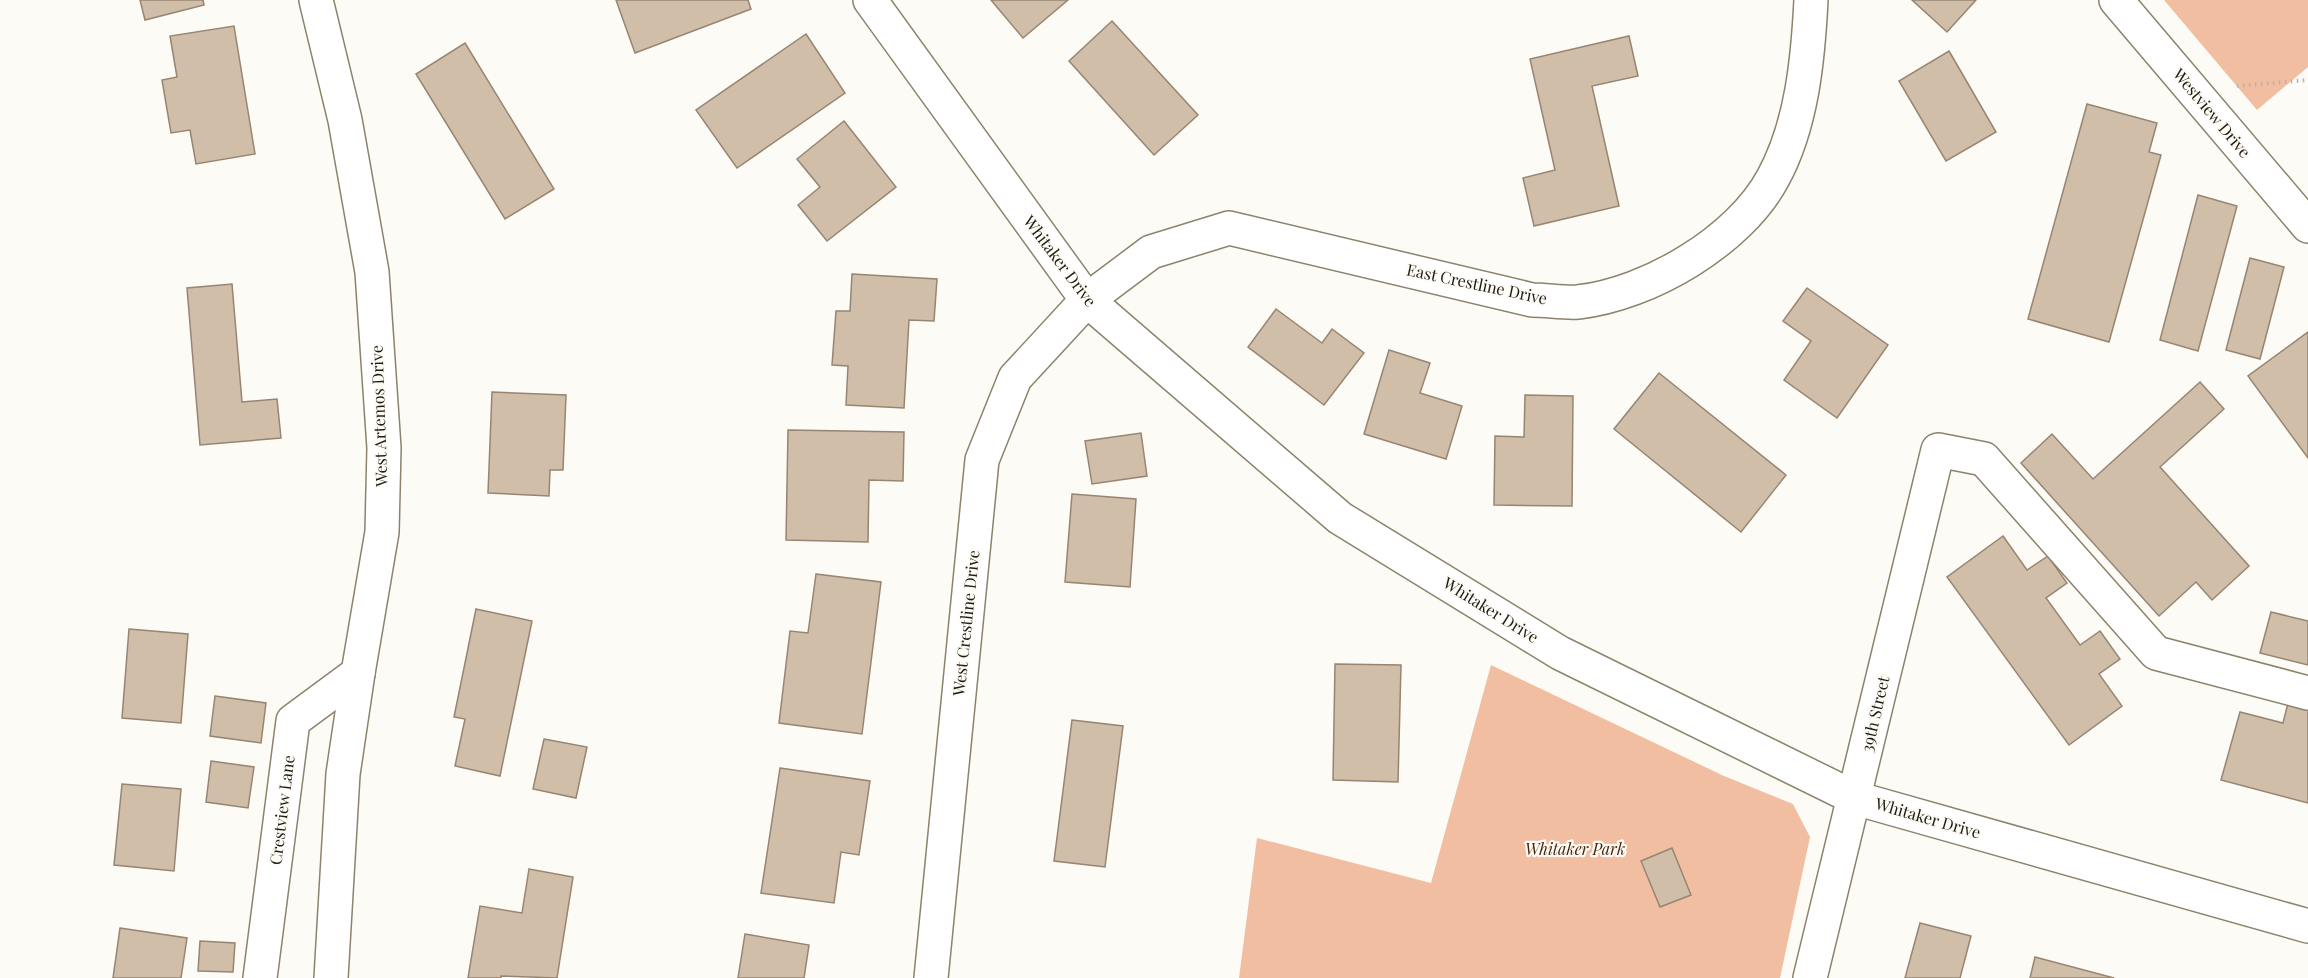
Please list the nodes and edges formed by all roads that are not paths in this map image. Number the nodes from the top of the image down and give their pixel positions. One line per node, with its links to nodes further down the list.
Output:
1 (316, 0): 7 (street, West Artemos Drive)
2 (870, 0): 6 (street, Whitaker Drive)
3 (1811, 0): 6 (street, East Crestline Drive)
4 (2116, 0): 5 (street, Westview Drive)
5 (2308, 226)
6 (1087, 300): 9 (street, Whitaker Drive); 13 (street, West Crestline Drive)
7 (357, 674): 11 (street, Crestview Lane); 12 (street, West Artemos Drive)
8 (2308, 693): 9 (street, 39th Street)
9 (1855, 798): 10 (street, Whitaker Drive); 14 (street, 39th Street)
10 (2308, 926)
11 (260, 978)
12 (331, 978)
13 (930, 978)
14 (1810, 978)

